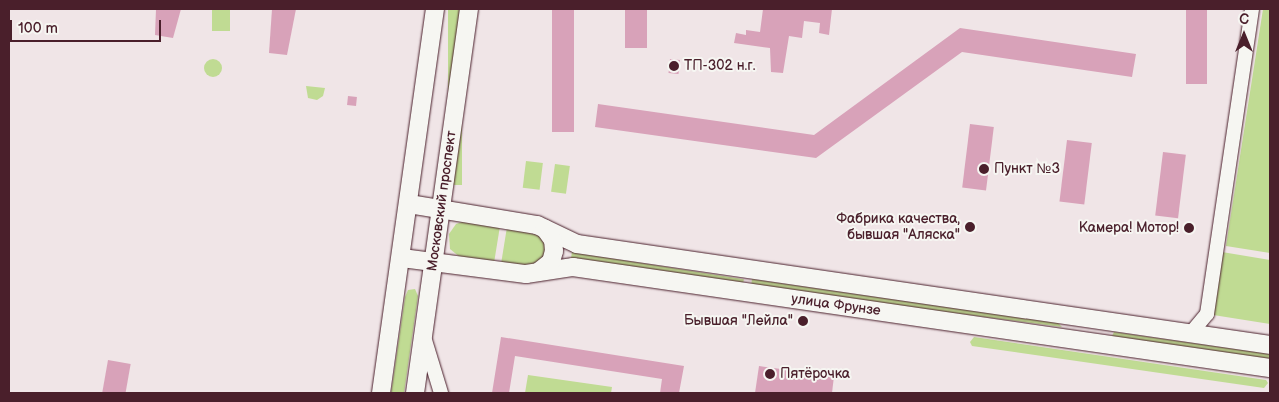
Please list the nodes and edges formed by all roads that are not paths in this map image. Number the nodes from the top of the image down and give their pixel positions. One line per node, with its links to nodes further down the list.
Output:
1 (435, 9): 4 (main road)
2 (469, 9): 5 (main road, Московский проспект)
3 (1252, 9): 12 (street)
4 (410, 204): 5 (main road, улица Фрунзе); 8 (main road)
5 (442, 209): 6 (main road, улица Фрунзе); 9 (main road, Московский проспект)
6 (545, 229): 7 (main road, улица Фрунзе); 11 (main road)
7 (577, 244): 10 (main road); 13 (main road, улица Фрунзе)
8 (402, 258): 9 (main road, улица Фрунзе); 22 (main road)
9 (434, 263): 11 (main road, улица Фрунзе); 16 (main road, Московский проспект)
10 (573, 267): 11 (main road, улица Фрунзе); 18 (main road, улица Фрунзе)
11 (538, 272)
12 (1207, 314): 15 (street); 17 (street)
13 (1064, 315): 14 (main road, улица Фрунзе); 18 (main road)
14 (1117, 323): 15 (main road, улица Фрунзе); 20 (main road)
15 (1190, 333): 17 (main road, улица Фрунзе)
16 (423, 336): 23 (main road, Московский проспект); 24 (street)
17 (1217, 337): 19 (main road, улица Фрунзе)
18 (1061, 338): 20 (main road, улица Фрунзе)
19 (1270, 345)
20 (1114, 346): 21 (main road, улица Фрунзе)
21 (1270, 368)
22 (381, 393)
23 (415, 393)
24 (442, 393)

